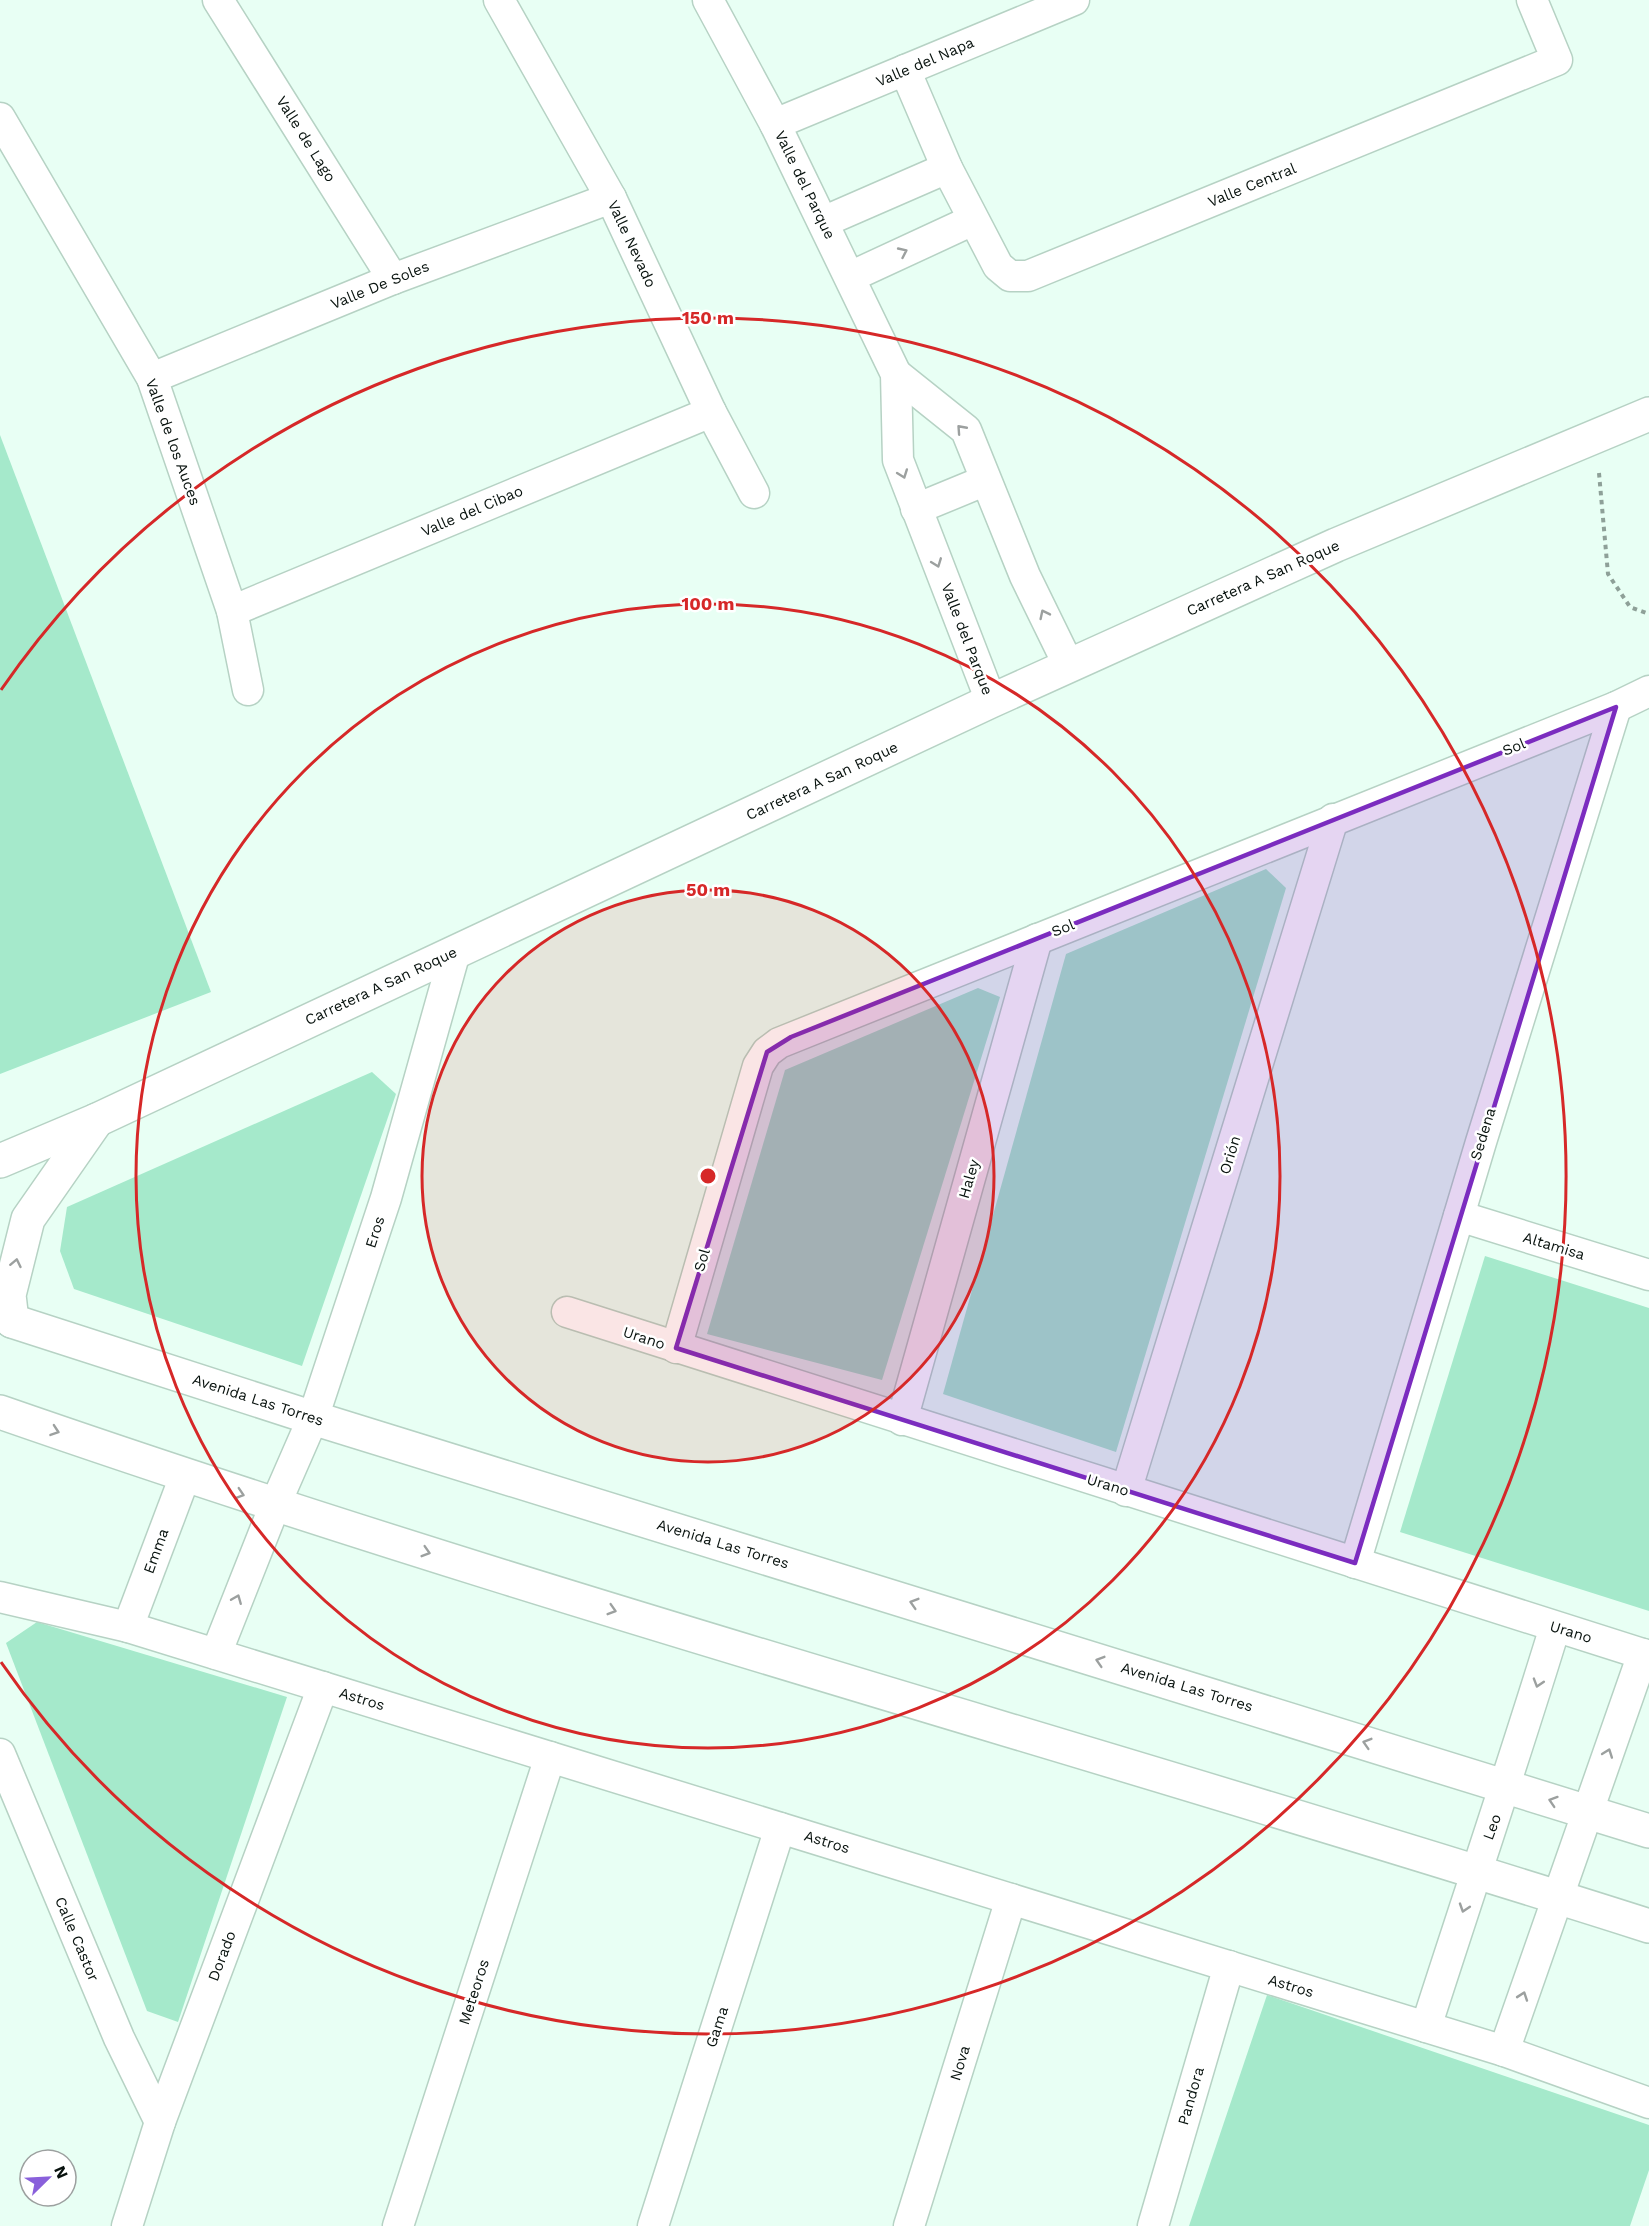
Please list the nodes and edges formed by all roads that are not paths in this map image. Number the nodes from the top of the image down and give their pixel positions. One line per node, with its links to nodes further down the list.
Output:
1 (218, 0): 14 (street, Valle de Lago)
2 (499, 0): 10 (street, Valle Nevado)
3 (708, 0): 8 (street, Valle del Parque)
4 (1074, 0): 6 (street, Valle del Napa)
5 (1532, 0): 11 (street, Valle Central)
6 (905, 70): 8 (street, Valle del Napa); 9 (street, Valle Central)
7 (0, 118): 16 (street, Valle de los Auces)
8 (775, 124): 12 (street, Valle del Parque)
9 (947, 168): 11 (street, Valle Central); 12 (street)
10 (611, 198): 14 (street, Valle De Soles); 17 (street, Valle Nevado)
11 (973, 220): 13 (street, one-way to 11)
12 (823, 222): 13 (street, Valle del Parque)
13 (850, 277): 15 (street, Valle del Parque)
14 (393, 279): 16 (street, Valle De Soles)
15 (896, 374): 19 (street, Valle del Parque, one-way to 15); 21 (street, Valle del Parque, one-way to 21)
16 (152, 378): 22 (street, Valle de los Auces)
17 (711, 412): 20 (street, Valle Nevado); 22 (street, Valle del Cibao)
18 (1649, 414): 23 (street, Carretera A San Roque)
19 (984, 481): 21 (street); 23 (street, Valle del Parque, one-way to 19)
20 (754, 493)
21 (916, 509): 26 (street, Valle del Parque, one-way to 26)
22 (232, 611): 24 (street, Valle de los Auces)
23 (1069, 666): 26 (street, Carretera A San Roque)
24 (248, 690)
25 (1649, 691): 27 (street, Sol)
26 (991, 701): 30 (street, Carretera A San Roque)
27 (1616, 707): 28 (street, Sol); 33 (street, Sedena)
28 (1333, 819): 29 (street, Sol); 42 (street, Orión)
29 (1037, 939): 37 (street, Sol); 40 (street, Haley)
30 (455, 952): 31 (street, Carretera A San Roque); 39 (street, Eros)
31 (97, 1120): 32 (street, Carretera A San Roque); 36 (street, Avenida Las Torres, one-way to 31)
32 (0, 1161)
33 (1459, 1216): 34 (street, Altamisa); 44 (street, Sedena)
34 (1649, 1275)
35 (567, 1312): 37 (street, Urano)
36 (6, 1329): 39 (street, Avenida Las Torres)
37 (676, 1348): 40 (street, Urano)
38 (0, 1412): 41 (street, one-way to 41)
39 (313, 1418): 43 (street, Eros); 53 (street, Avenida Las Torres, one-way to 39)
40 (902, 1420): 42 (street, Urano)
41 (185, 1476): 43 (street, one-way to 43); 46 (street, Emma)
42 (1126, 1491): 44 (street, Urano)
43 (274, 1505): 48 (street, one-way to 43); 57 (street, one-way to 57)
44 (1355, 1563): 47 (street, Urano)
45 (0, 1597): 46 (street, Astros)
46 (128, 1627): 48 (street, Astros)
47 (1555, 1627): 49 (street, Urano); 53 (street, Leo, one-way to 53)
48 (216, 1654): 50 (street, Astros)
49 (1646, 1655): 54 (street, one-way to 49)
50 (323, 1687): 52 (street, Astros); 65 (street, Dorado)
51 (0, 1754): 65 (street, Calle Castor)
52 (550, 1757): 55 (street, Astros); 67 (street, Meteoros)
53 (1507, 1786): 54 (street, Avenida Las Torres, one-way to 53); 57 (street, Leo)
54 (1586, 1812): 56 (street, Avenida Las Torres); 58 (street)
55 (780, 1828): 59 (street, Astros); 68 (street, Gama)
56 (1649, 1831)
57 (1476, 1872): 58 (street); 62 (street, Leo, one-way to 62)
58 (1558, 1897): 60 (street); 63 (street, one-way to 58)
59 (1011, 1899): 61 (street, Astros); 69 (street, Nova)
60 (1649, 1926)
61 (1228, 1966): 62 (street, Astros); 70 (street, Pandora)
62 (1426, 2027): 63 (street, Astros)
63 (1504, 2052): 64 (street, Astros)
64 (1649, 2103)
65 (160, 2122): 66 (street, Dorado)
66 (127, 2226)
67 (398, 2226)
68 (653, 2226)
69 (909, 2226)
70 (1153, 2226)

